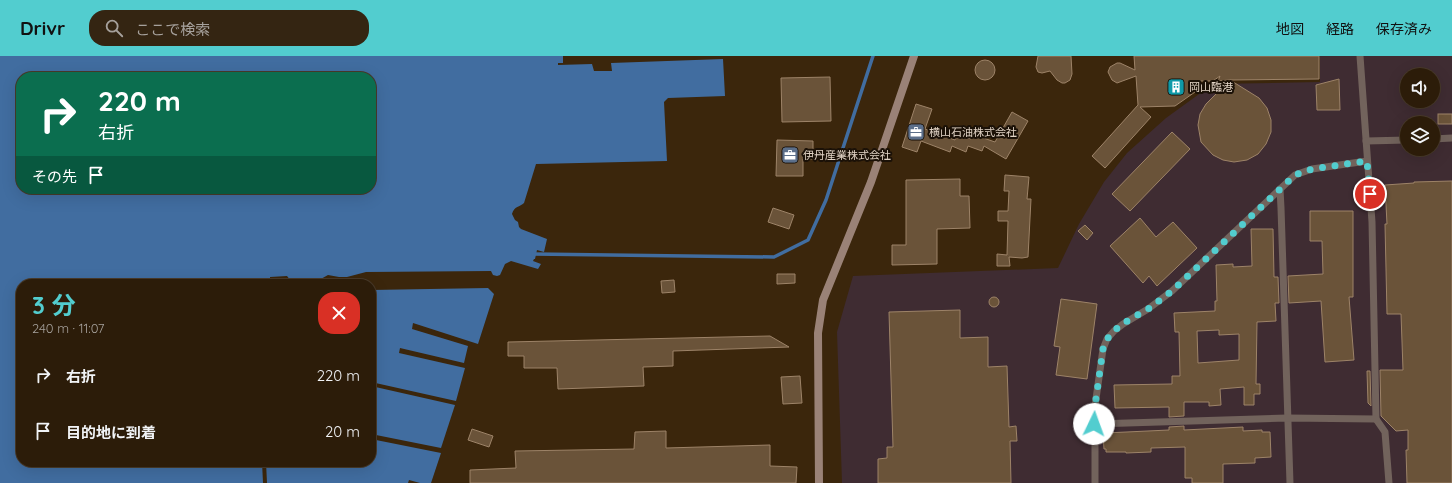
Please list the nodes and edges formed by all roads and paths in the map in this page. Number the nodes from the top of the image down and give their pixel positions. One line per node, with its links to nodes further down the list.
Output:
1 (914, 56): 12 (street)
2 (1360, 56): 6 (lane)
3 (1452, 138): 4 (lane)
4 (1440, 139)
5 (1400, 140): 6 (lane)
6 (1366, 141): 7 (lane)
7 (1367, 161): 8 (lane); 10 (lane)
8 (1280, 189): 9 (lane); 11 (lane)
9 (1287, 418): 10 (lane); 11 (lane); 14 (lane)
10 (1376, 419): 15 (lane)
11 (1094, 424): 13 (lane)
12 (819, 483)
13 (1095, 483)
14 (1290, 483)
15 (1389, 483)

